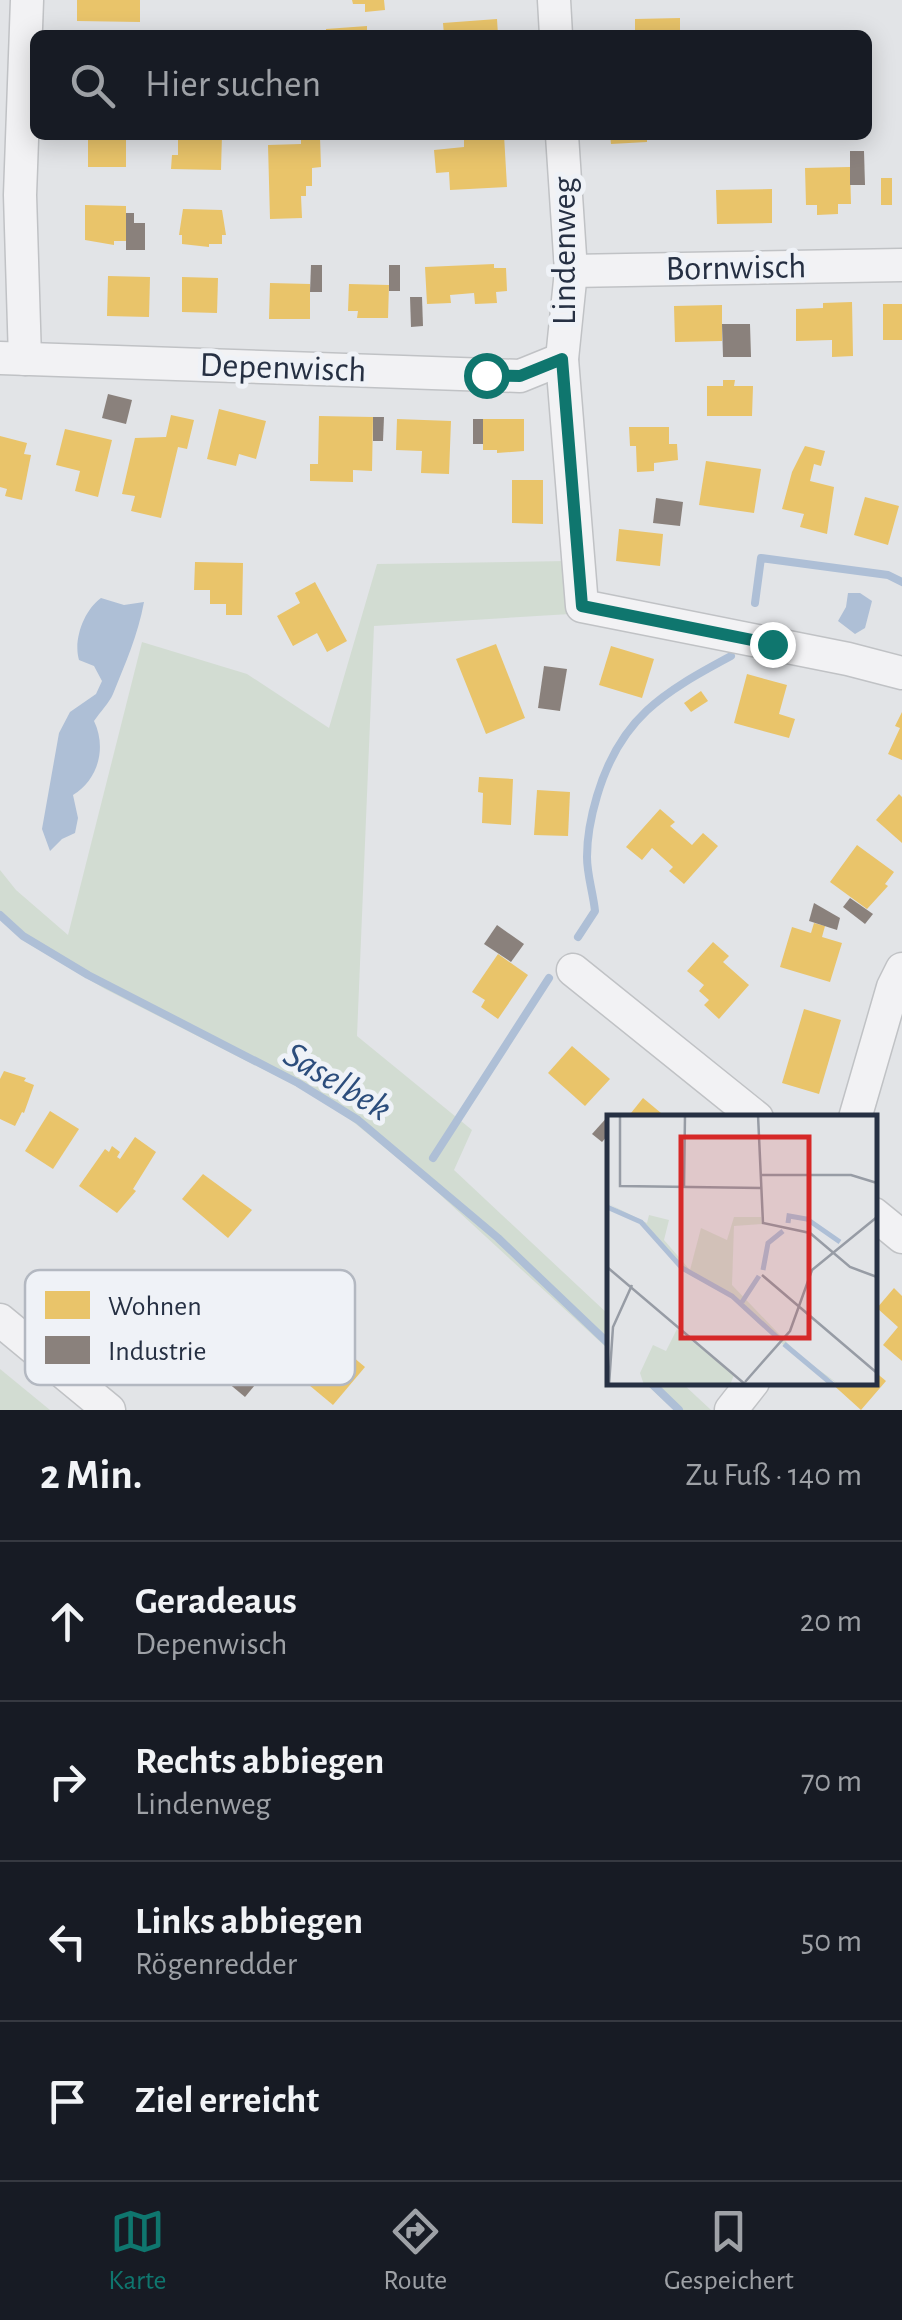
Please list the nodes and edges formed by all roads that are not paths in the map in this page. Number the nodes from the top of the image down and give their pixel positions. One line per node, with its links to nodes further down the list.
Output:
1 (26, 0): 7 (street)
2 (554, 0): 3 (street)
3 (556, 30)
4 (562, 140): 6 (street, Lindenweg)
5 (902, 265): 6 (street, Bornwisch)
6 (570, 270): 8 (street, Lindenweg)
7 (13, 359): 8 (street, Depenwisch)
8 (562, 359): 9 (street, Lindenweg)
9 (902, 673)
10 (902, 968): 13 (street)
11 (573, 970): 12 (street)
12 (753, 1115)
13 (856, 1115)
14 (877, 1216): 15 (street)
15 (902, 1237)
16 (0, 1320): 17 (street)
17 (25, 1341)
18 (79, 1385): 20 (street)
19 (751, 1385): 21 (street)
20 (109, 1410)
21 (731, 1410)

